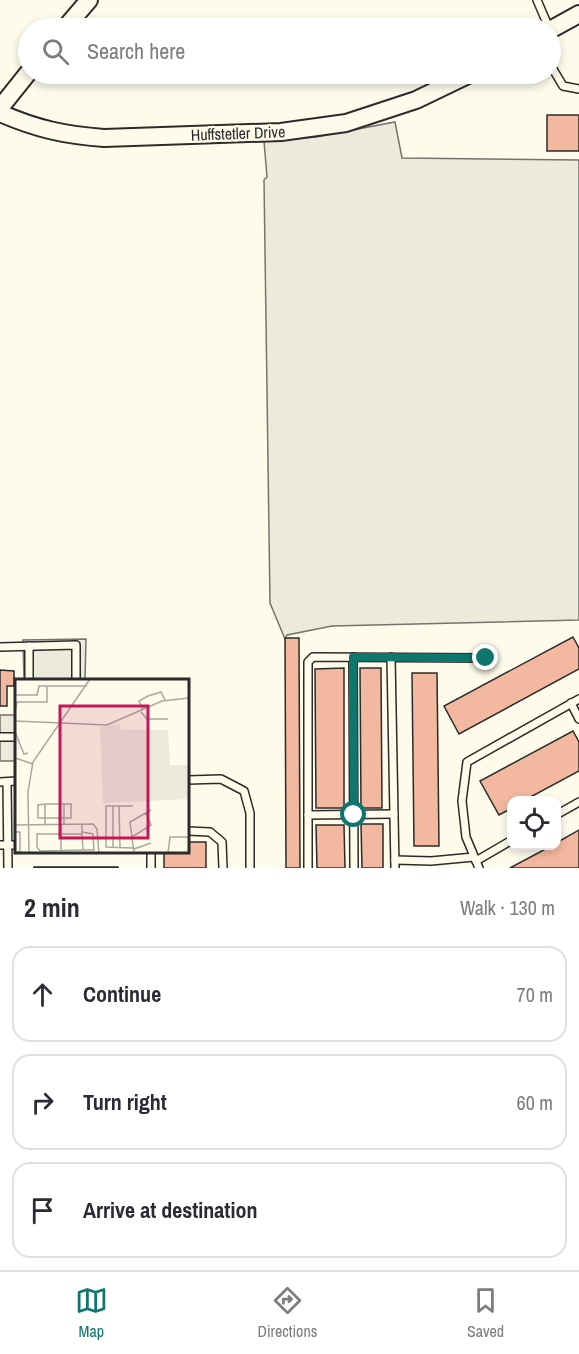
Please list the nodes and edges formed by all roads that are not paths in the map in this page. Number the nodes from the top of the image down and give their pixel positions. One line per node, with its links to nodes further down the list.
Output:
1 (89, 0): 4 (street)
2 (537, 0): 5 (lane)
3 (579, 14): 6 (street)
4 (74, 18)
5 (545, 18)
6 (561, 23)
7 (561, 81): 10 (lane)
8 (19, 84): 11 (street)
9 (450, 84): 12 (street, Huffstetler Drive)
10 (579, 89)
11 (0, 108)
12 (0, 113)
13 (0, 646): 14 (lane)
14 (29, 646): 18 (lane); 19 (lane)
15 (353, 657): 16 (lane); 28 (lane); 29 (lane)
16 (391, 657): 17 (lane); 27 (lane)
17 (486, 658)
18 (29, 679)
19 (76, 679)
20 (579, 699): 21 (lane)
21 (571, 703): 22 (lane); 33 (lane)
22 (579, 719)
23 (189, 780): 37 (lane)
24 (4, 782): 32 (lane)
25 (579, 802): 26 (lane)
26 (561, 811)
27 (394, 814): 29 (lane); 34 (lane)
28 (308, 815): 29 (lane); 38 (lane)
29 (354, 815): 39 (lane)
30 (189, 831): 36 (lane)
31 (507, 843): 33 (lane)
32 (4, 845): 35 (lane)
33 (476, 862): 34 (lane)
34 (395, 864)
35 (8, 868)
36 (223, 868)
37 (250, 868)
38 (308, 868)
39 (354, 868)

